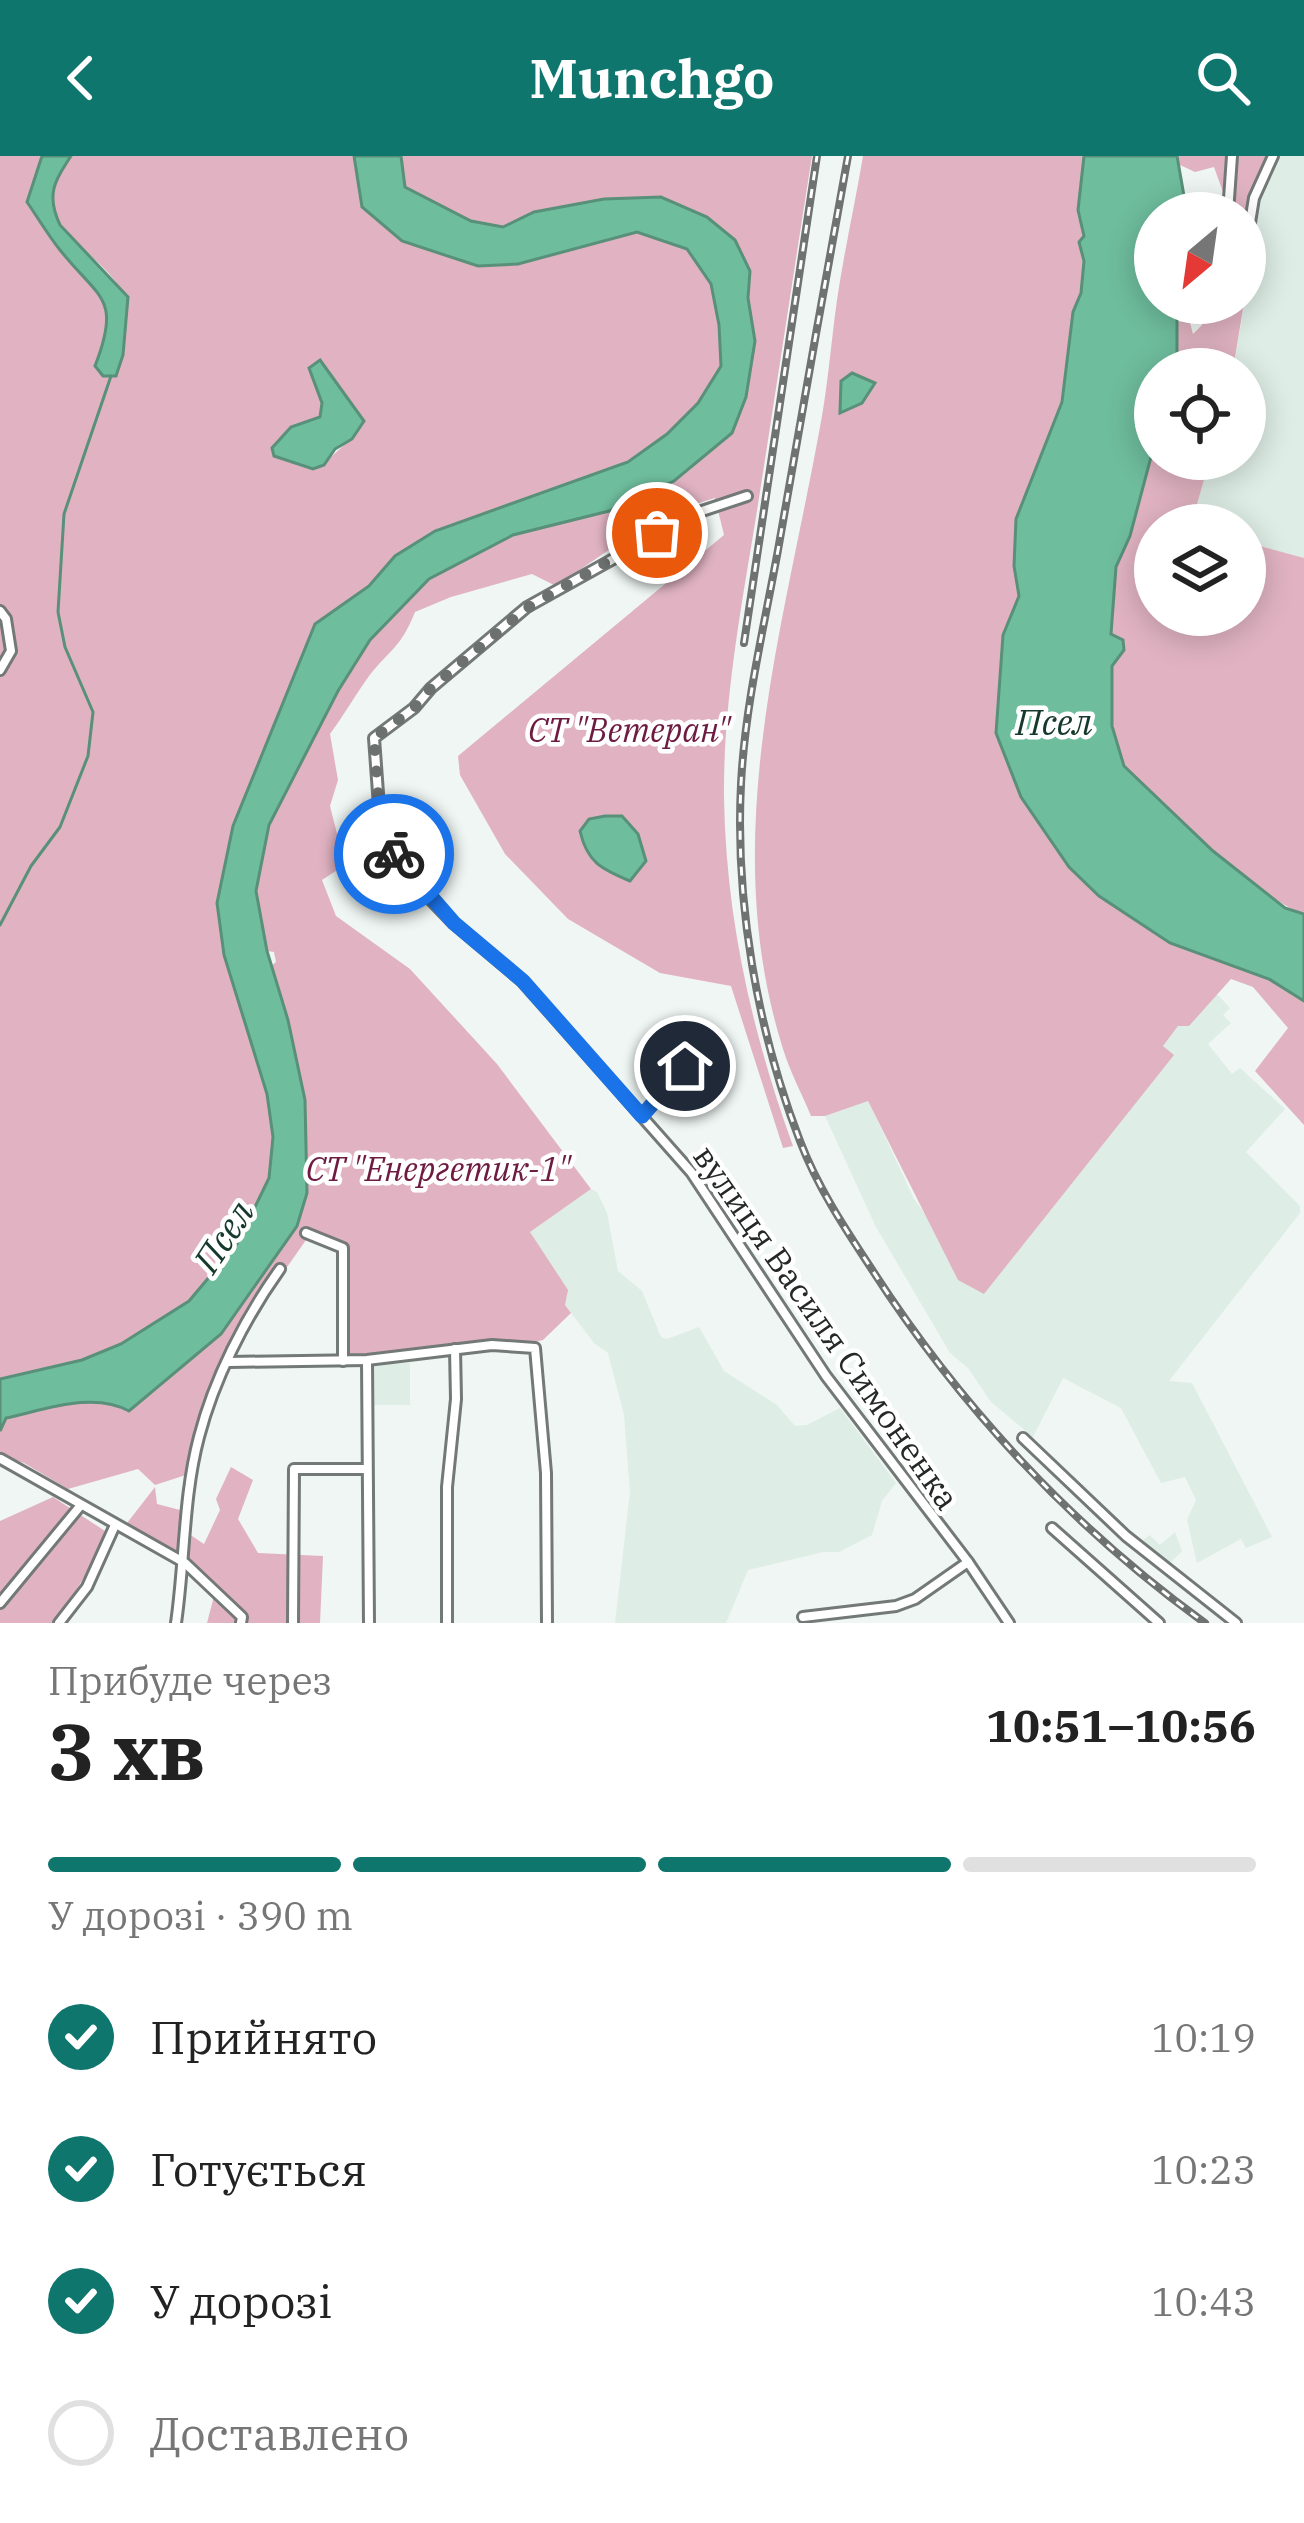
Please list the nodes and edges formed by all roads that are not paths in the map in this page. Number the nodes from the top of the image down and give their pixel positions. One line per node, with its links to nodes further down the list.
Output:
1 (1232, 156): 3 (street)
2 (1274, 156): 4 (street)
3 (1229, 192)
4 (1257, 192)
5 (747, 496): 9 (street, вулиця Василя Симоненка)
6 (0, 611): 7 (street)
7 (0, 670)
8 (706, 1040): 9 (street)
9 (642, 1116): 22 (street, вулиця Василя Симоненка)
10 (306, 1233): 15 (street)
11 (280, 1270): 14 (street)
12 (455, 1349): 13 (street); 31 (street); 32 (street)
13 (367, 1360): 15 (street); 18 (street)
14 (229, 1361): 15 (street); 23 (street)
15 (343, 1361)
16 (1023, 1438): 35 (street)
17 (1, 1460): 19 (street)
18 (365, 1469): 29 (street); 30 (street)
19 (81, 1505): 20 (street); 24 (street)
20 (115, 1525): 23 (street); 26 (street)
21 (1052, 1528): 34 (street)
22 (968, 1562): 25 (street); 33 (street, вулиця Василя Симоненка)
23 (185, 1563): 27 (street); 28 (street)
24 (0, 1603)
25 (803, 1616)
26 (59, 1623)
27 (176, 1623)
28 (242, 1623)
29 (293, 1623)
30 (369, 1623)
31 (447, 1623)
32 (547, 1623)
33 (1009, 1623)
34 (1159, 1623)
35 (1236, 1623)

